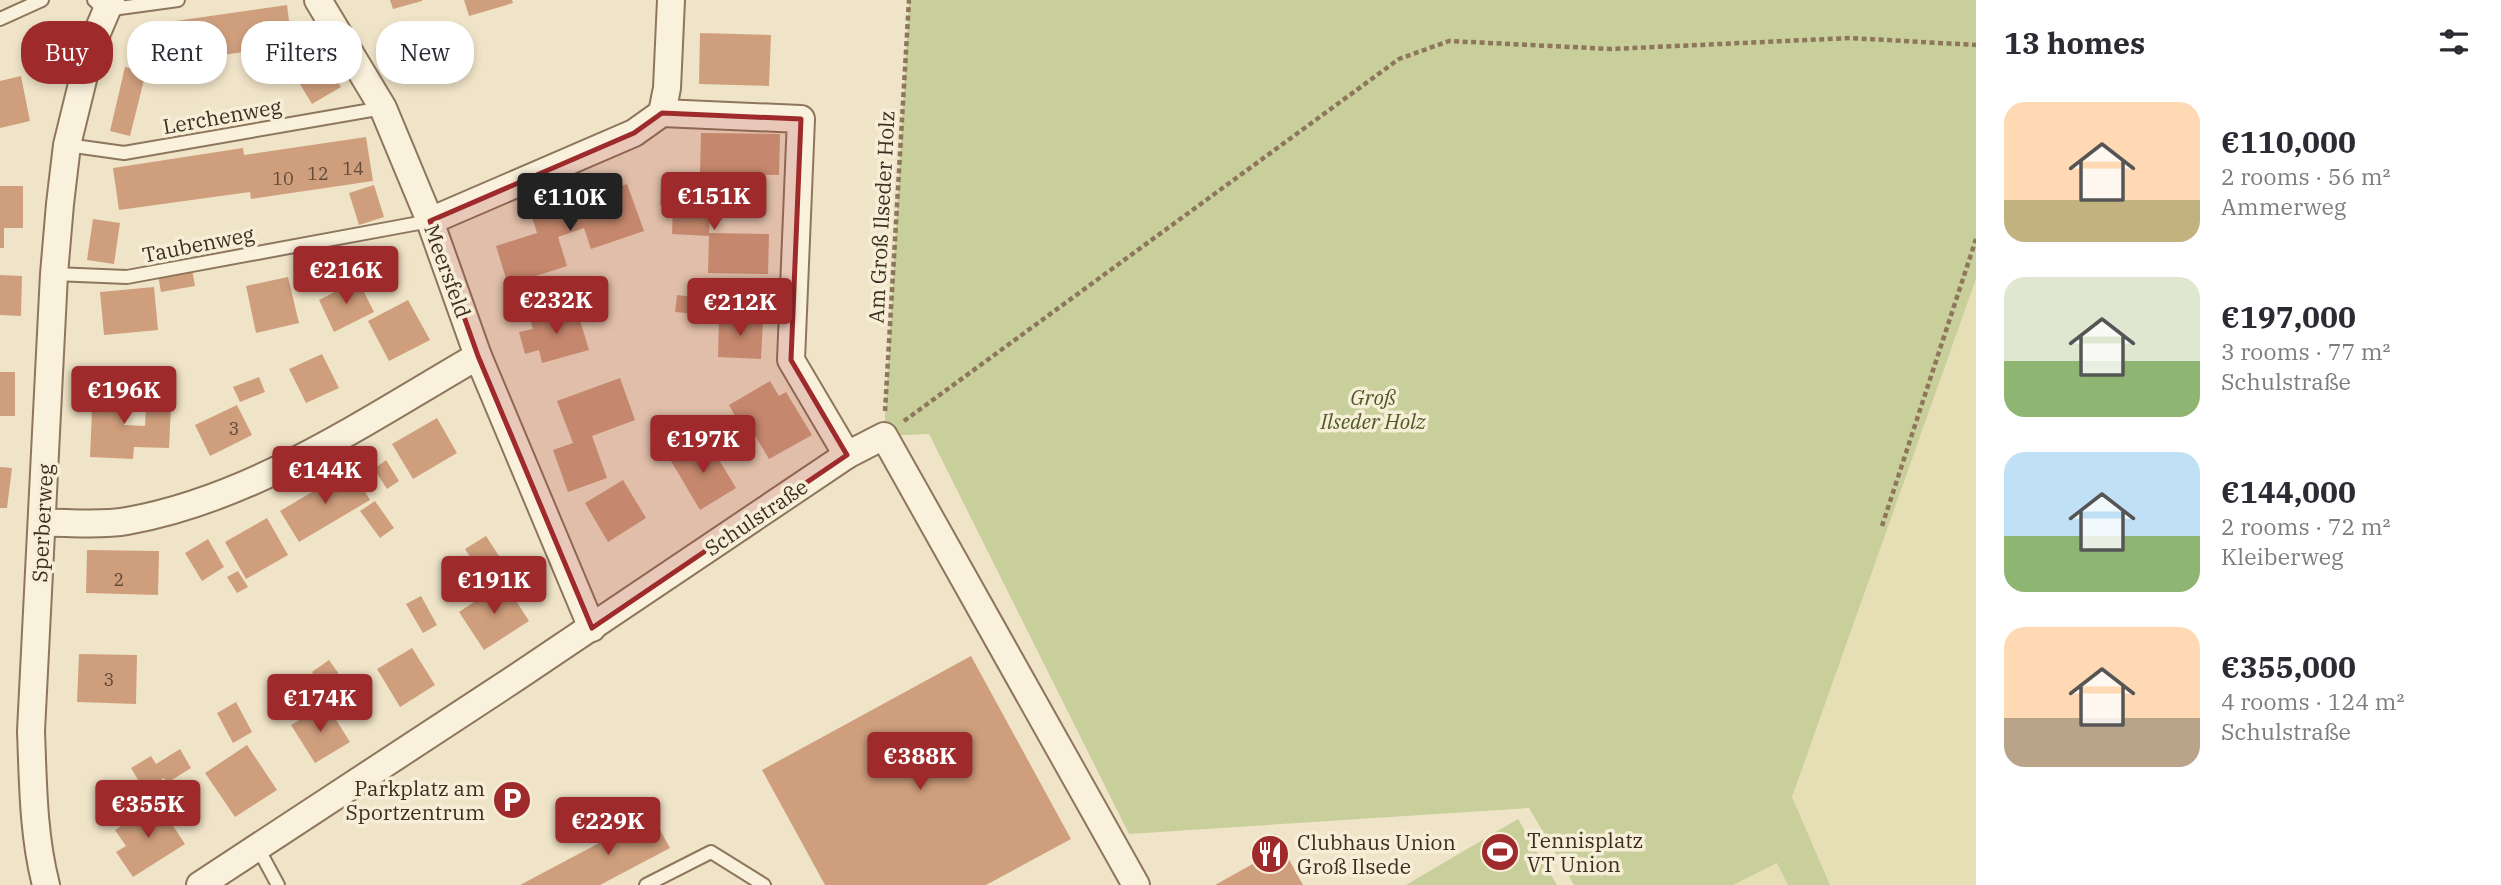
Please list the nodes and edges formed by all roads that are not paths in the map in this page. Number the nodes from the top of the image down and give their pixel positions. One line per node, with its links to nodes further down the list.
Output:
1 (41, 0): 6 (lane)
2 (177, 0): 5 (lane)
3 (318, 0): 7 (street, Meersfeld)
4 (671, 0): 8 (street)
5 (103, 3): 9 (street, Sperberweg)
6 (0, 19)
7 (383, 108): 9 (lane, Lerchenweg); 10 (street, Meersfeld)
8 (662, 113): 10 (street); 13 (street)
9 (67, 145): 11 (street, Sperberweg)
10 (430, 221): 11 (lane, Taubenweg); 12 (street, Meersfeld)
11 (54, 274): 14 (street, Sperberweg)
12 (478, 356): 14 (street); 15 (street, Meersfeld)
13 (847, 455): 15 (street, Schulstraße); 22 (street, Schulstraße)
14 (42, 523): 17 (street, Sperberweg)
15 (592, 628): 16 (street, Schulstraße)
16 (258, 848): 18 (street, Schulstraße); 19 (lane)
17 (46, 885)
18 (200, 885)
19 (278, 885)
20 (646, 885): 21 (lane)
21 (764, 885)
22 (1136, 885)

